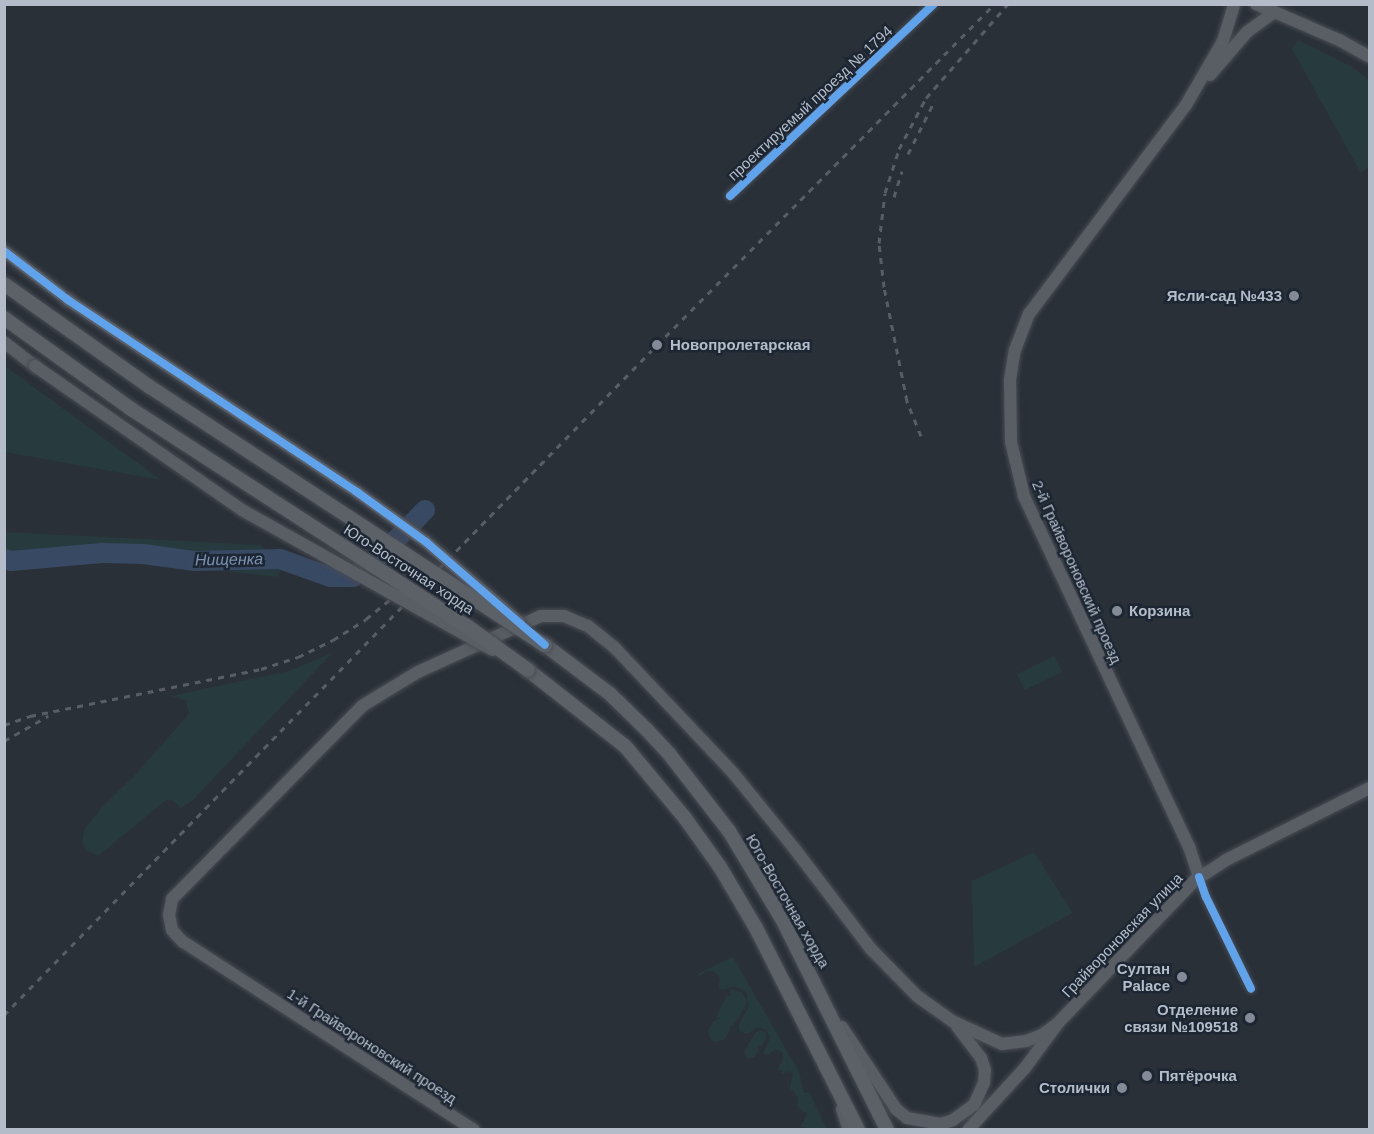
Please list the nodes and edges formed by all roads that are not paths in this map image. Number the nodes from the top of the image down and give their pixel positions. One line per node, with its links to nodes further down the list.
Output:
1 (934, 4): 7 (street, проектируемый проезд № 1794)
2 (1234, 4): 6 (main road, 2-й Грайвороновский проезд)
3 (1256, 4): 4 (main road)
4 (1275, 12): 5 (main road); 6 (main road)
5 (1370, 57)
6 (1193, 94): 15 (main road, 2-й Грайвороновский проезд)
7 (730, 196)
8 (4, 251): 12 (main road, bridge)
9 (4, 284): 12 (main road, Юго-Восточная хорда, bridge)
10 (4, 318): 13 (main road, Юго-Восточная хорда, bridge)
11 (4, 342): 13 (main road, bridge)
12 (544, 645): 17 (main road, Юго-Восточная хорда)
13 (528, 670): 20 (main road, Юго-Восточная хорда)
14 (1370, 788): 15 (main road, Грайвороновская улица)
15 (1199, 876): 16 (street); 19 (main road, Грайвороновская улица)
16 (1251, 988)
17 (820, 993): 18 (main road); 24 (main road, Юго-Восточная хорда)
18 (952, 1021): 19 (main road); 21 (main road, 1-й Грайвороновский проезд)
19 (1058, 1023): 25 (main road)
20 (829, 1071): 22 (main road); 23 (main road, Юго-Восточная хорда)
21 (474, 1130)
22 (849, 1130)
23 (858, 1130)
24 (887, 1130)
25 (968, 1130)

